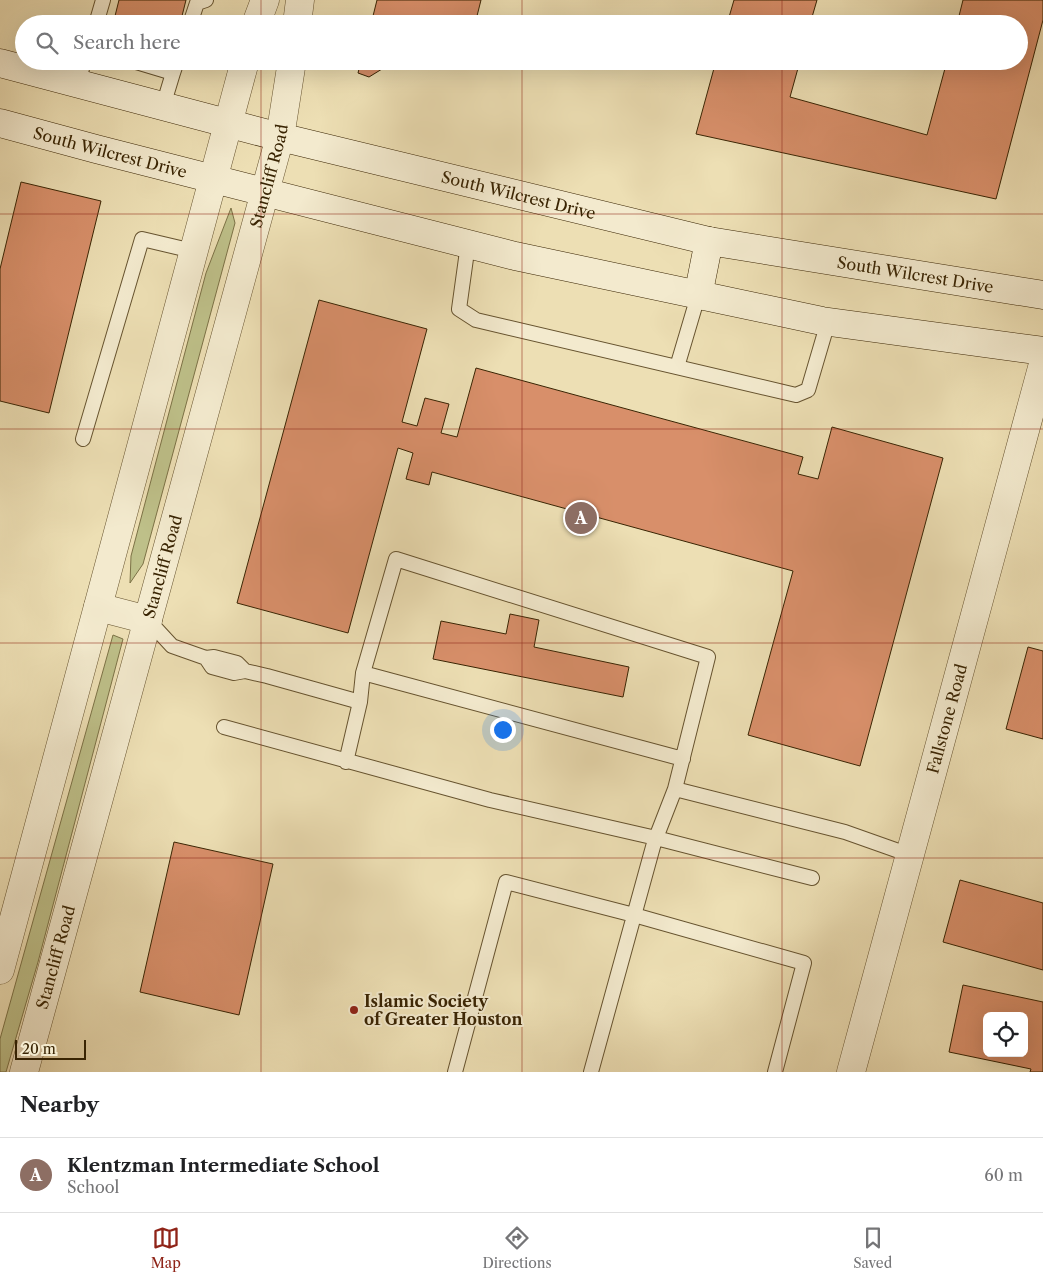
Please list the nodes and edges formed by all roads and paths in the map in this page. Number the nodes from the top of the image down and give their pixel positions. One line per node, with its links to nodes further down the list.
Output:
1 (103, 0): 5 (lane)
2 (265, 0): 7 (street)
3 (300, 0): 8 (street)
4 (197, 1): 6 (lane)
5 (99, 15)
6 (193, 15)
7 (259, 15)
8 (299, 15)
9 (0, 63): 10 (street, South Wilcrest Drive)
10 (15, 65)
11 (63, 70): 15 (street, South Wilcrest Drive)
12 (174, 70): 16 (lane)
13 (243, 70): 18 (street)
14 (291, 70): 19 (street, Stancliff Road)
15 (81, 72): 16 (street, South Wilcrest Drive)
16 (163, 106): 18 (street, South Wilcrest Drive)
17 (0, 123): 20 (street, South Wilcrest Drive)
18 (228, 123): 19 (street, South Wilcrest Drive); 20 (street)
19 (280, 137): 21 (street, Stancliff Road); 22 (street, South Wilcrest Drive)
20 (212, 179): 21 (street, South Wilcrest Drive); 24 (street)
21 (264, 192): 23 (street, South Wilcrest Drive); 33 (street, Stancliff Road)
22 (709, 241): 25 (street, South Wilcrest Drive); 26 (street)
23 (468, 244): 26 (street, South Wilcrest Drive); 30 (lane)
24 (193, 251): 31 (lane); 32 (street)
25 (1043, 295)
26 (698, 296): 27 (street, South Wilcrest Drive); 30 (lane)
27 (828, 322): 28 (street, South Wilcrest Drive); 30 (lane)
28 (1043, 351)
29 (1043, 364): 41 (street, Fallstone Road)
30 (677, 367)
31 (83, 439)
32 (98, 607): 33 (street); 44 (street)
33 (148, 620): 35 (lane); 45 (street, Stancliff Road)
34 (363, 672): 35 (lane); 37 (lane); 37 (lane)
35 (360, 702): 38 (lane)
36 (224, 727): 38 (lane)
37 (683, 759): 39 (lane)
38 (346, 762): 40 (lane)
39 (676, 789): 40 (lane); 41 (lane)
40 (656, 838): 42 (lane); 43 (lane)
41 (910, 855): 49 (street, Fallstone Road)
42 (812, 878)
43 (634, 915): 46 (lane); 47 (lane); 48 (lane)
44 (0, 970)
45 (24, 1072)
46 (455, 1072)
47 (591, 1072)
48 (775, 1072)
49 (851, 1072)

